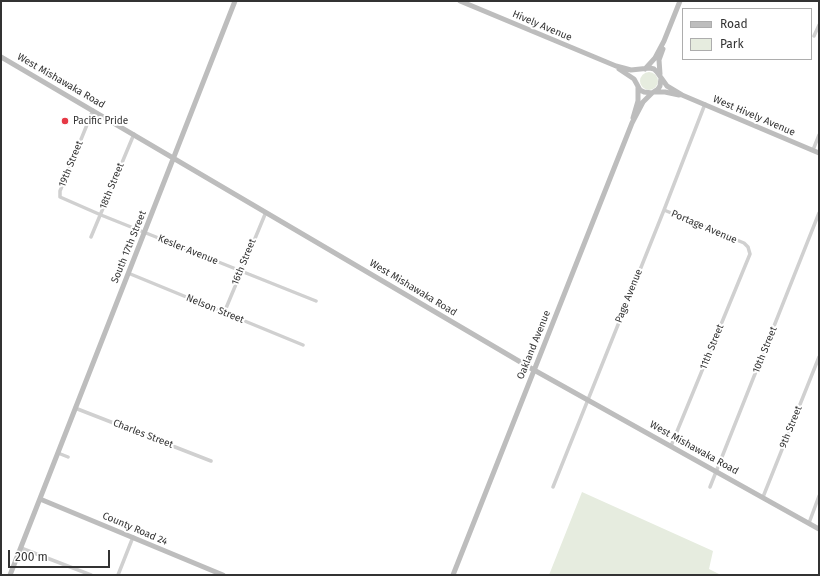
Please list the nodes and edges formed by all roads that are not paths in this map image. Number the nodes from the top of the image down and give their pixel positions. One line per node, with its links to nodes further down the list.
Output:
1 (235, 1): 21 (street, South 17th Street)
2 (460, 1): 8 (street, Hively Avenue)
3 (680, 1): 6 (street)
4 (819, 25): 5 (street)
5 (814, 36)
6 (664, 41): 9 (street); 10 (street)
7 (1, 57): 15 (street, West Mishawaka Road)
8 (616, 66): 9 (street, Hively Avenue); 11 (street, Hively Avenue)
9 (644, 69): 10 (street, Hively Avenue); 11 (street)
10 (660, 76): 12 (street); 13 (street, Hively Avenue)
11 (637, 85): 12 (street, Hively Avenue); 16 (street, Oakland Avenue)
12 (654, 92): 13 (street, Hively Avenue); 16 (street, Oakland Avenue)
13 (682, 95): 14 (street, West Hively Avenue)
14 (705, 104): 19 (street, West Hively Avenue); 23 (street, Page Avenue)
15 (93, 110): 17 (street, West Mishawaka Road); 22 (street, 19th Street)
16 (632, 123): 36 (street, Oakland Avenue)
17 (134, 134): 21 (street, West Mishawaka Road); 26 (street, 18th Street)
18 (819, 135): 19 (street)
19 (813, 150): 20 (street, West Hively Avenue)
20 (819, 153)
21 (174, 158): 24 (street, West Mishawaka Road); 27 (street, South 17th Street)
22 (60, 197): 26 (street, Kesler Avenue)
23 (664, 210): 29 (street, Portage Avenue); 37 (street, Page Avenue)
24 (266, 212): 30 (street, 16th Street); 36 (street, West Mishawaka Road)
25 (819, 213): 43 (street, 10th Street)
26 (101, 215): 27 (street, Kesler Avenue); 28 (street, 18th Street)
27 (144, 232): 30 (street, Kesler Avenue); 31 (street, South 17th Street)
28 (91, 237)
29 (748, 247): 39 (street, 11th Street)
30 (241, 271): 32 (street, Kesler Avenue); 33 (street, 16th Street)
31 (128, 273): 33 (street, Nelson Street); 38 (street, South 17th Street)
32 (316, 301)
33 (224, 313): 34 (street, Nelson Street)
34 (303, 345)
35 (819, 357): 47 (street, 9th Street)
36 (534, 370): 37 (street, West Mishawaka Road); 57 (street, Oakland Avenue)
37 (588, 400): 39 (street, West Mishawaka Road); 44 (street, Page Avenue)
38 (75, 408): 40 (street, South 17th Street); 42 (street, Charles Street)
39 (671, 446): 43 (street, West Mishawaka Road)
40 (58, 452): 41 (street); 48 (street, South 17th Street)
41 (68, 457)
42 (211, 461)
43 (716, 471): 45 (street, 10th Street); 47 (street, West Mishawaka Road)
44 (552, 487)
45 (710, 487)
46 (819, 496): 49 (street)
47 (763, 497): 49 (street, West Mishawaka Road)
48 (40, 499): 51 (street, County Road 24); 52 (street, South 17th Street)
49 (809, 523): 50 (street, West Mishawaka Road)
50 (819, 529)
51 (133, 537): 55 (street); 56 (street, County Road 24)
52 (21, 548): 53 (street, South 17th Street); 54 (street)
53 (10, 575)
54 (91, 575)
55 (118, 575)
56 (223, 575)
57 (453, 575)

